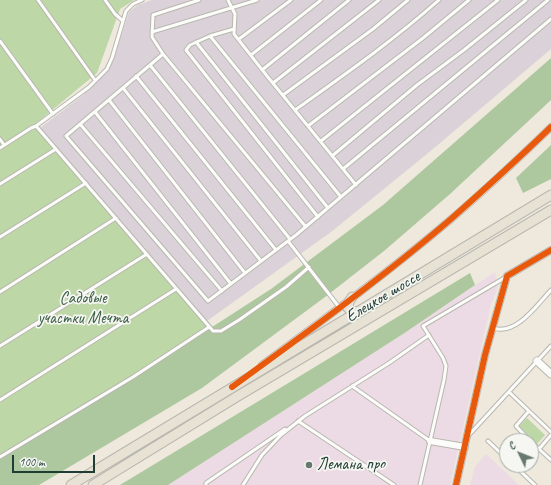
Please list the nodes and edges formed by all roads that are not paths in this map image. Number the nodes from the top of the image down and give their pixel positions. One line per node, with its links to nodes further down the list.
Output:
1 (38, 0): 31 (lane)
2 (105, 0): 19 (lane)
3 (142, 0): 19 (lane)
4 (199, 0): 21 (lane)
5 (228, 0): 17 (lane)
6 (257, 0): 17 (lane)
7 (291, 0): 23 (lane)
8 (321, 0): 27 (lane)
9 (349, 0): 29 (lane)
10 (379, 0): 32 (lane)
11 (408, 0): 34 (lane)
12 (439, 0): 36 (lane)
13 (469, 0): 41 (lane)
14 (498, 0): 44 (lane)
15 (526, 0): 48 (lane)
16 (548, 0): 49 (lane)
17 (231, 9): 20 (lane); 21 (lane)
18 (551, 19): 52 (lane)
19 (123, 21): 31 (lane)
20 (234, 29): 22 (lane); 23 (lane)
21 (152, 32): 26 (lane)
22 (210, 36): 25 (lane); 54 (lane)
23 (239, 39): 27 (lane)
24 (0, 40): 38 (lane)
25 (196, 42): 55 (lane); 57 (lane)
26 (163, 54): 28 (lane); 59 (lane)
27 (251, 55): 29 (lane)
28 (150, 65): 30 (lane); 61 (lane)
29 (262, 70): 32 (lane)
30 (136, 76): 33 (lane); 62 (lane)
31 (95, 80): 38 (lane)
32 (273, 83): 34 (lane)
33 (123, 88): 35 (lane); 65 (lane)
34 (283, 95): 36 (lane)
35 (109, 100): 37 (lane); 67 (lane)
36 (295, 110): 41 (lane)
37 (94, 112): 39 (lane); 69 (lane)
38 (53, 114): 40 (lane)
39 (80, 124): 72 (lane); 72 (lane)
40 (36, 126): 45 (lane); 47 (lane)
41 (308, 126): 44 (lane)
42 (551, 127): 74 (street)
43 (0, 139): 45 (lane)
44 (320, 141): 48 (lane)
45 (4, 145): 46 (lane)
46 (0, 148)
47 (56, 149): 50 (lane); 51 (lane)
48 (332, 156): 49 (lane)
49 (343, 169): 52 (lane)
50 (86, 183): 58 (lane); 60 (lane)
51 (0, 184)
52 (356, 185): 54 (lane)
53 (551, 195): 76 (main road, Елецкое шоссе)
54 (341, 197): 55 (lane)
55 (328, 208): 57 (lane)
56 (551, 210): 105 (main road, Елецкое шоссе)
57 (318, 217): 59 (lane)
58 (116, 218): 64 (lane); 73 (lane)
59 (306, 227): 61 (lane)
60 (0, 237)
61 (289, 240): 62 (lane); 66 (lane)
62 (276, 250): 65 (lane)
63 (551, 250): 68 (street)
64 (146, 254): 70 (lane); 80 (lane)
65 (261, 261): 67 (lane)
66 (309, 268): 75 (lane); 77 (lane)
67 (245, 273): 69 (lane)
68 (507, 276): 78 (street); 79 (lane)
69 (231, 284): 72 (lane)
70 (176, 289): 77 (lane); 89 (lane)
71 (551, 290): 78 (lane)
72 (222, 291)
73 (0, 292)
74 (352, 297): 75 (street); 76 (main road)
75 (339, 307): 87 (street)
76 (360, 312): 87 (main road, Елецкое шоссе)
77 (209, 327): 101 (lane)
78 (493, 328): 95 (street)
79 (429, 335): 86 (lane); 96 (lane)
80 (0, 346)
81 (551, 346): 82 (lane)
82 (548, 349): 83 (lane); 84 (lane)
83 (551, 352)
84 (537, 361): 85 (street); 88 (lane)
85 (551, 374)
86 (352, 386): 91 (lane); 96 (lane)
87 (232, 387): 104 (main road, Елецкое шоссе)
88 (509, 392): 90 (lane); 95 (lane)
89 (0, 400)
90 (529, 411): 92 (lane); 93 (lane)
91 (299, 420): 106 (lane); 107 (lane); 108 (lane)
92 (551, 432)
93 (523, 433)
94 (551, 435): 99 (lane)
95 (467, 437): 98 (street)
96 (430, 441): 98 (street); 109 (lane)
97 (488, 441): 100 (lane)
98 (465, 447): 110 (street)
99 (539, 449): 102 (lane)
100 (499, 451)
101 (0, 457)
102 (551, 460)
103 (522, 473): 111 (lane)
104 (71, 485)
105 (93, 485)
106 (206, 485)
107 (244, 485)
108 (394, 485)
109 (420, 485)
110 (456, 485)
111 (535, 485)

